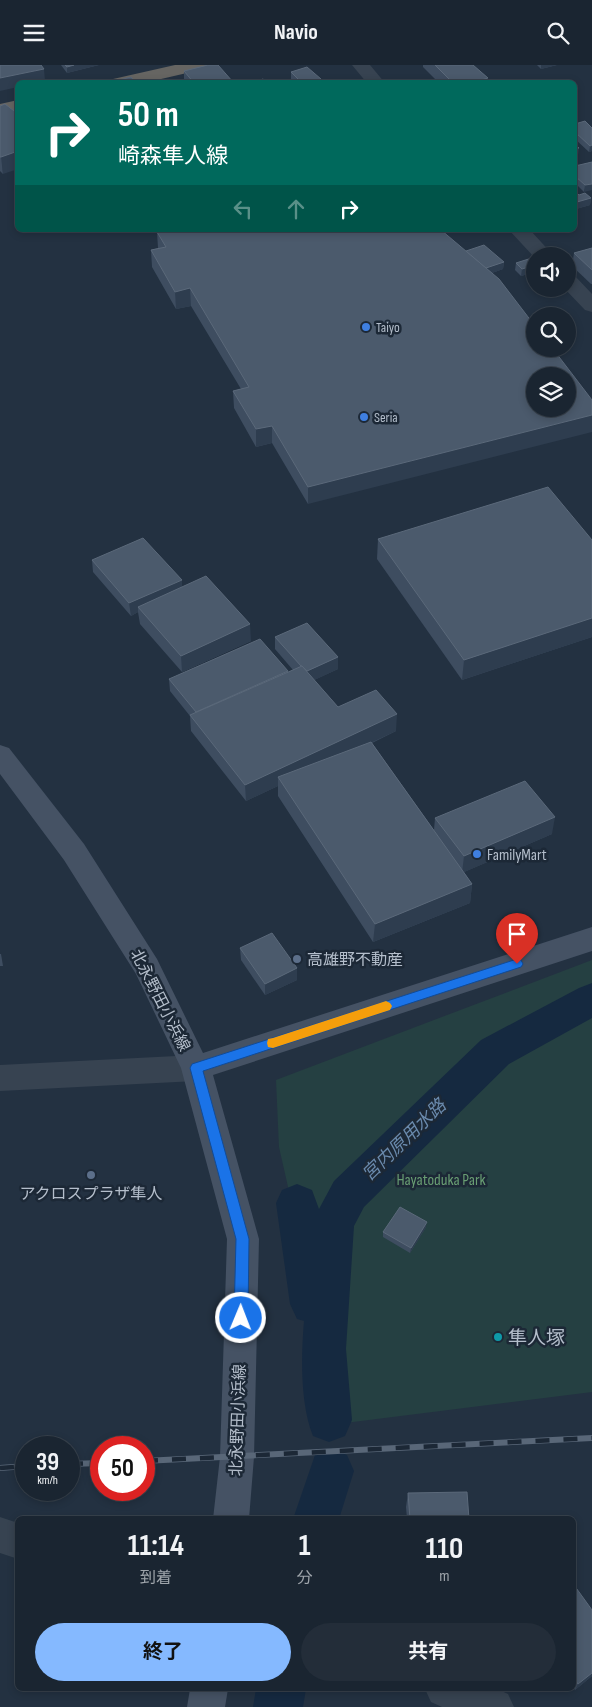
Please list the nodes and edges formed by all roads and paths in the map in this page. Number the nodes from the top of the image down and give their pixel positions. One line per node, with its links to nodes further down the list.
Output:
1 (198, 65): 3 (highway)
2 (361, 65): 4 (street)
3 (132, 80)
4 (374, 80)
5 (15, 106): 6 (highway)
6 (0, 109)
7 (521, 232): 8 (street)
8 (535, 247)
9 (576, 289): 10 (street)
10 (592, 306)
11 (0, 755): 13 (main road, 北永野田小浜線)
12 (592, 939): 13 (main road)
13 (196, 1068): 14 (street); 15 (main road, 北永野田小浜線)
14 (0, 1078)
15 (231, 1516)
16 (0, 1535): 17 (street)
17 (15, 1540)
18 (209, 1691): 20 (main road)
19 (450, 1691): 21 (street)
20 (206, 1707)
21 (495, 1707)

